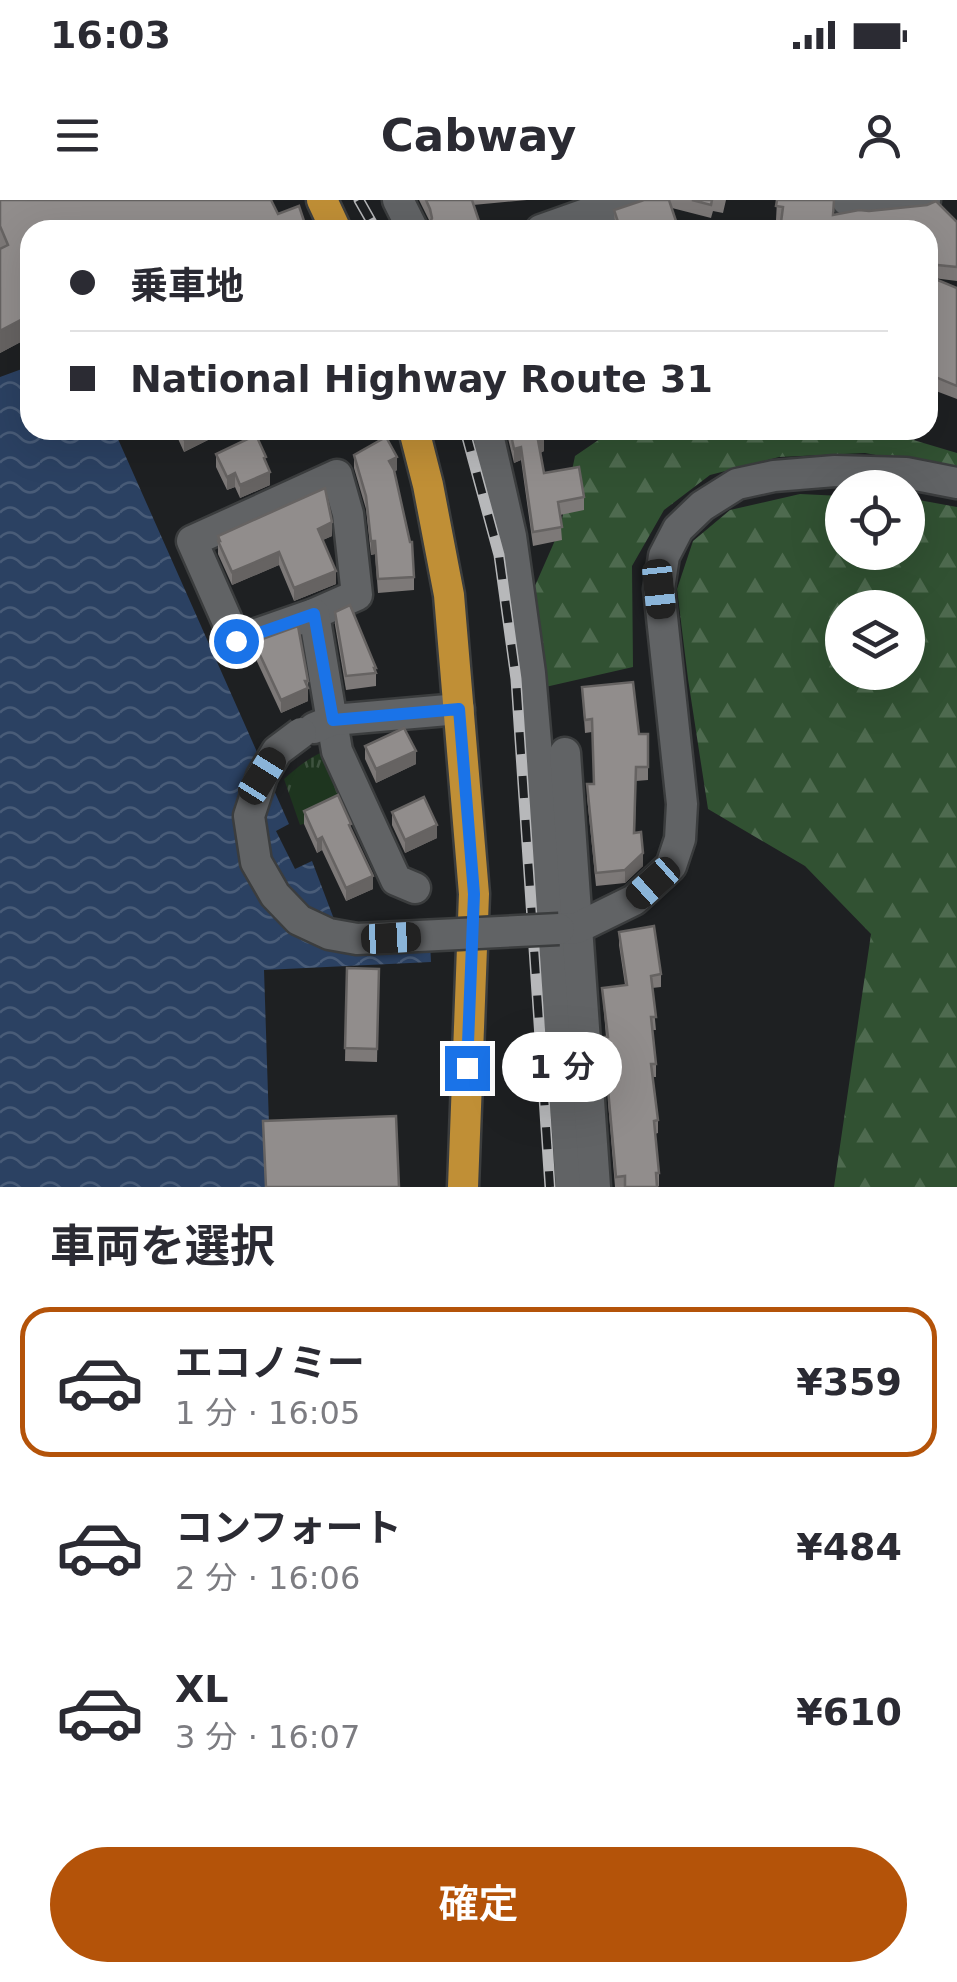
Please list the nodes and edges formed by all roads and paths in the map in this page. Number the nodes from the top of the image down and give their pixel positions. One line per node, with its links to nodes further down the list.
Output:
1 (626, 200): 4 (street)
2 (925, 200): 3 (street)
3 (861, 202)
4 (569, 220)
5 (416, 440): 9 (highway)
6 (489, 440): 15 (street)
7 (957, 483): 13 (street)
8 (314, 614): 8 (street); 10 (street)
9 (459, 709): 10 (street); 14 (highway)
10 (333, 720): 12 (street); 13 (street, bridge)
11 (565, 752): 13 (street)
12 (415, 888)
13 (568, 928): 16 (street)
14 (463, 1187)
15 (571, 1187)
16 (595, 1187)

